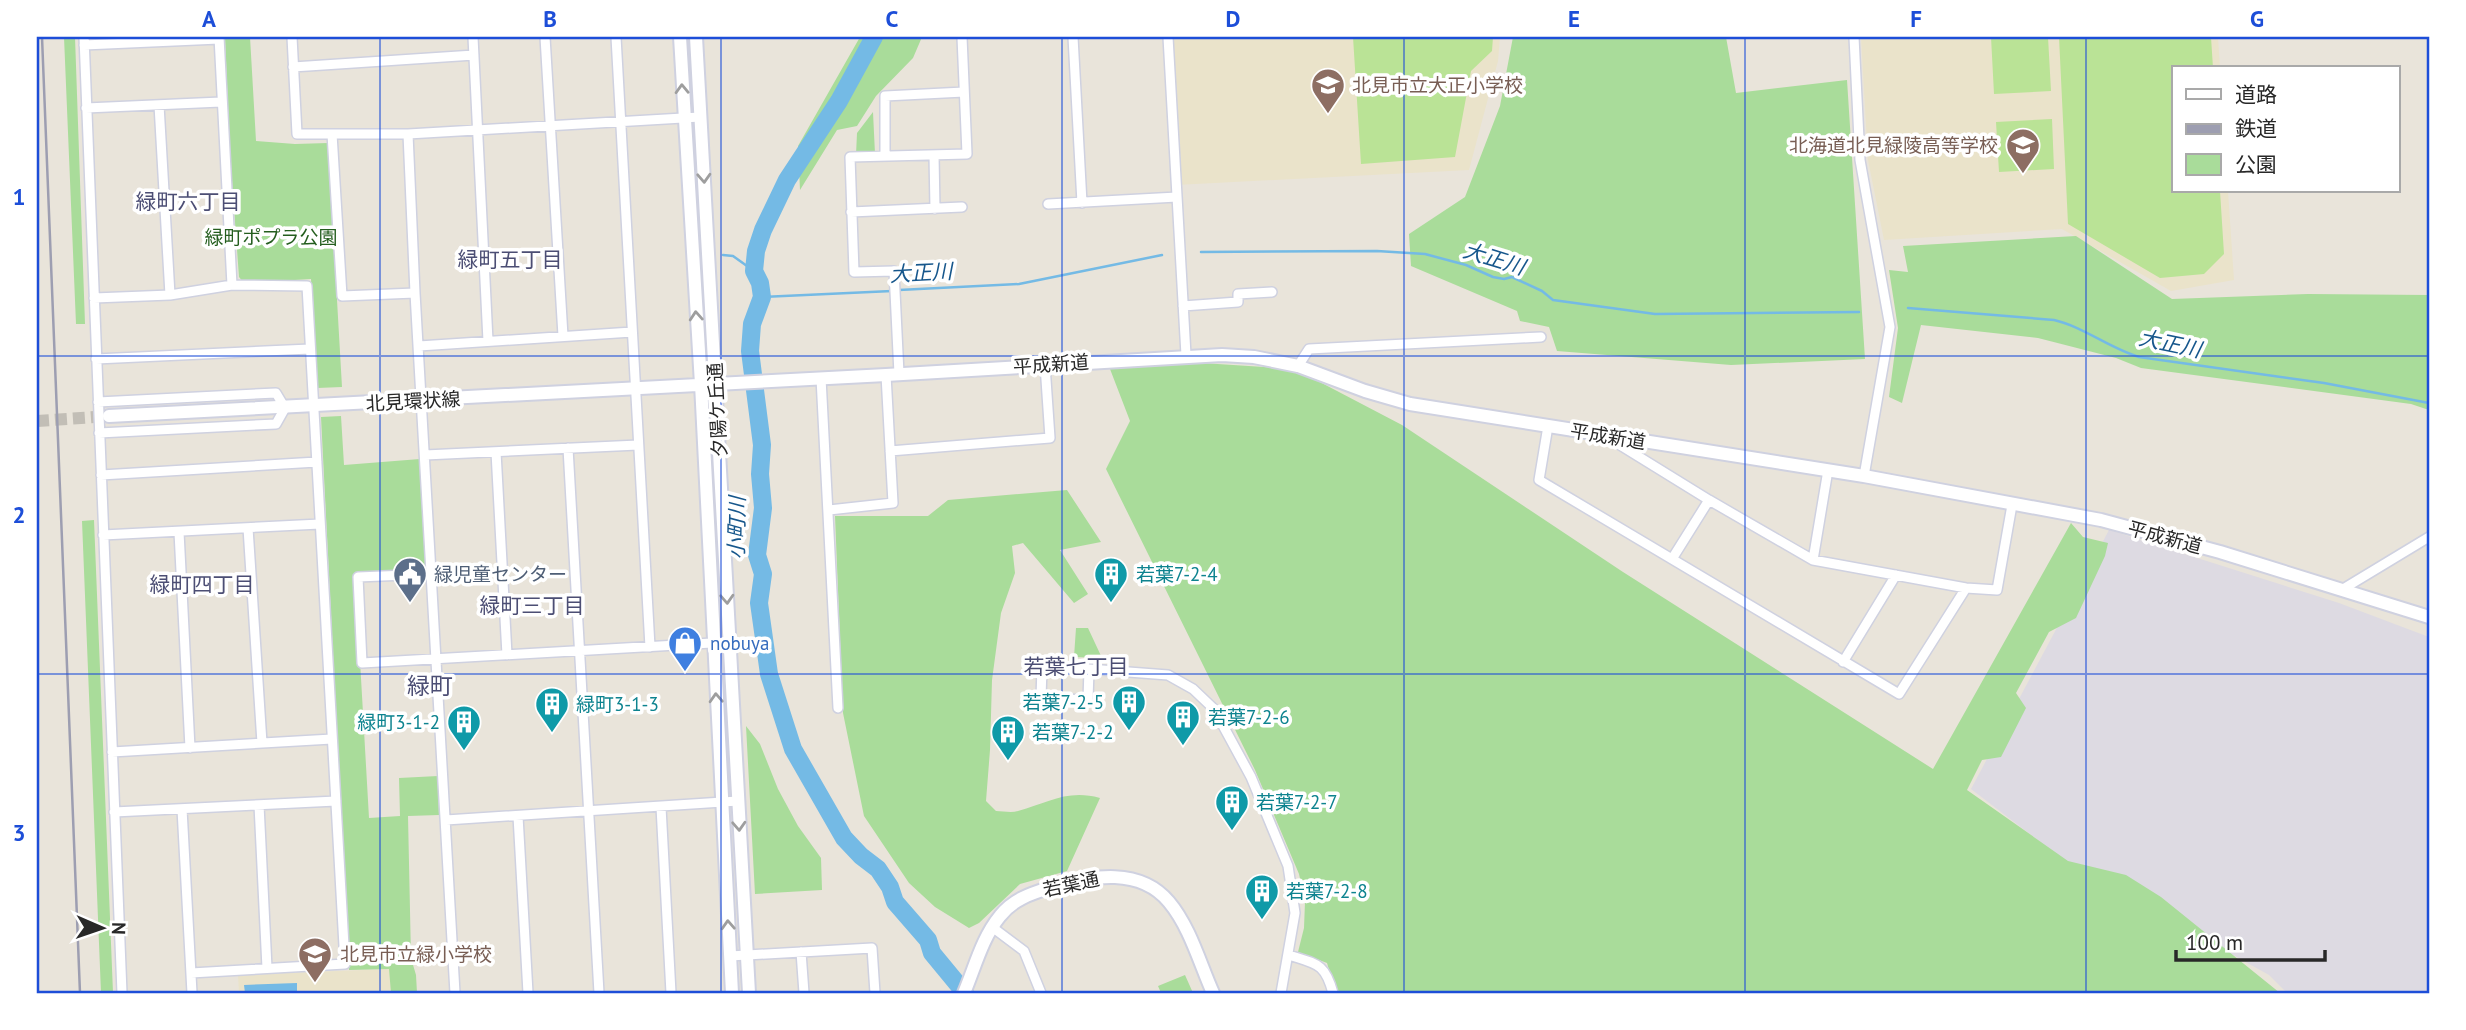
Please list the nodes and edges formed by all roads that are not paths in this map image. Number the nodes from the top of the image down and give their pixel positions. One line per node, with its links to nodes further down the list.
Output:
1 (292, 37): 14 (street)
2 (473, 37): 13 (street)
3 (545, 37): 22 (street)
4 (617, 37): 21 (street)
5 (680, 37): 20 (street, 夕陽ケ丘通, one-way to 5)
6 (696, 37): 19 (street, 夕陽ケ丘通)
7 (962, 37): 15 (street)
8 (1073, 37): 29 (street)
9 (1168, 37): 28 (street)
10 (1854, 37): 71 (street)
11 (219, 38): 12 (street); 16 (street)
12 (84, 41): 18 (street)
13 (474, 55): 14 (street); 23 (street)
14 (293, 67): 24 (street)
15 (964, 92): 26 (street); 27 (street)
16 (221, 102): 17 (street); 34 (street)
17 (159, 105): 18 (street); 37 (street)
18 (86, 108): 38 (street)
19 (700, 117): 20 (street); 53 (street, 夕陽ケ丘通, one-way to 53)
20 (684, 118): 21 (street); 52 (street, 夕陽ケ丘通, one-way to 20)
21 (620, 122): 22 (street); 40 (street)
22 (548, 125): 23 (street); 41 (street)
23 (478, 130): 25 (street); 43 (street)
24 (332, 134): 25 (street); 36 (street)
25 (408, 134): 36 (street)
26 (933, 155): 27 (street); 32 (street)
27 (885, 156): 33 (street)
28 (1177, 197): 29 (street); 39 (street)
29 (1082, 202): 30 (street)
30 (1048, 204)
31 (962, 207): 32 (street)
32 (935, 209): 33 (street)
33 (851, 212): 50 (street)
34 (232, 285): 37 (street); 45 (street)
35 (1272, 292): 39 (street)
36 (415, 293): 44 (street)
37 (170, 295): 38 (street)
38 (94, 298): 47 (street)
39 (1183, 306): 46 (street)
40 (632, 332): 41 (street); 54 (street)
41 (562, 336): 43 (street)
42 (1541, 337): 49 (street)
43 (488, 341): 44 (street)
44 (419, 346): 55 (street)
45 (310, 349): 47 (street); 57 (street)
46 (1186, 355): 48 (street, 平成新道); 49 (street, 平成新道)
47 (96, 359): 56 (street)
48 (1045, 365): 50 (street, 平成新道); 65 (street)
49 (1298, 366): 60 (street, 平成新道)
50 (893, 375): 51 (street, 平成新道); 65 (street)
51 (821, 378): 53 (street, 平成新道); 74 (street)
52 (701, 384): 53 (street, 北見環状線); 54 (street, 北見環状線); 88 (street, 夕陽ケ丘通)
53 (716, 384): 87 (street, 夕陽ケ丘通, one-way to 87)
54 (635, 387): 55 (street, 北見環状線); 63 (street)
55 (421, 401): 57 (street, 北見環状線); 67 (street)
56 (98, 402): 58 (street); 61 (street)
57 (313, 407): 58 (street, 北見環状線); 68 (street)
58 (285, 408): 59 (street, 北見環状線); 61 (street)
59 (109, 416)
60 (1548, 426): 62 (street, 平成新道); 80 (street)
61 (99, 433): 70 (street)
62 (1606, 436): 69 (street, 平成新道); 72 (street)
63 (638, 445): 64 (street); 89 (street)
64 (568, 448): 66 (street); 90 (street)
65 (890, 451): 74 (street)
66 (496, 452): 67 (street); 91 (street)
67 (425, 455): 82 (street)
68 (317, 462): 70 (street); 75 (street)
69 (1828, 470): 71 (street, 平成新道); 81 (street)
70 (101, 475): 78 (street)
71 (1864, 476): 73 (street, 平成新道)
72 (1709, 500): 80 (street); 81 (street)
73 (2012, 505): 84 (street); 85 (street, 平成新道)
74 (829, 510): 95 (street)
75 (320, 524): 76 (street); 96 (street)
76 (248, 528): 77 (street); 97 (street)
77 (179, 532): 78 (street); 98 (street)
78 (103, 535): 99 (street)
79 (2429, 537): 85 (street)
80 (1672, 559): 93 (street)
81 (1813, 560): 83 (street)
82 (430, 575): 92 (street); 92 (street)
83 (1896, 575): 84 (street); 93 (street)
84 (1966, 588): 93 (street)
85 (2343, 589): 86 (street, 平成新道)
86 (2429, 617)
87 (729, 642): 88 (street); 101 (street, 夕陽ケ丘通)
88 (713, 643): 89 (street); 102 (street, 夕陽ケ丘通, one-way to 88)
89 (650, 647): 90 (street)
90 (579, 651): 91 (street); 106 (street)
91 (507, 655): 92 (street)
92 (435, 659): 109 (street)
93 (1843, 662)
94 (1090, 669): 94 (street); 113 (street)
95 (838, 708)
96 (332, 739): 97 (street); 100 (street)
97 (262, 743): 98 (street)
98 (190, 748): 99 (street)
99 (112, 752): 107 (street)
100 (336, 801): 103 (street); 115 (street)
101 (738, 801): 102 (street); 112 (street, 夕陽ケ丘通, one-way to 112)
102 (721, 803): 104 (street); 114 (street, 夕陽ケ丘通, one-way to 102)
103 (259, 805): 105 (street); 115 (street)
104 (661, 807): 106 (street); 122 (street)
105 (182, 809): 107 (street); 116 (street)
106 (590, 811): 108 (street); 121 (street)
107 (114, 812): 117 (street)
108 (519, 816): 109 (street); 120 (street)
109 (446, 820): 119 (street)
110 (992, 927): 127 (street, 若葉通); 128 (street); 129 (street, 若葉通)
111 (801, 952): 112 (street); 125 (street); 126 (street)
112 (747, 954): 114 (street); 124 (street, 夕陽ケ丘通)
113 (1289, 955): 130 (street); 131 (street)
114 (730, 956): 123 (street, 夕陽ケ丘通)
115 (267, 968): 116 (street)
116 (191, 974): 118 (street)
117 (121, 993)
118 (192, 993)
119 (455, 993)
120 (528, 993)
121 (599, 993)
122 (671, 993)
123 (732, 993)
124 (749, 993)
125 (804, 993)
126 (875, 993)
127 (964, 993)
128 (1041, 993)
129 (1213, 993)
130 (1282, 993)
131 (1333, 993)

